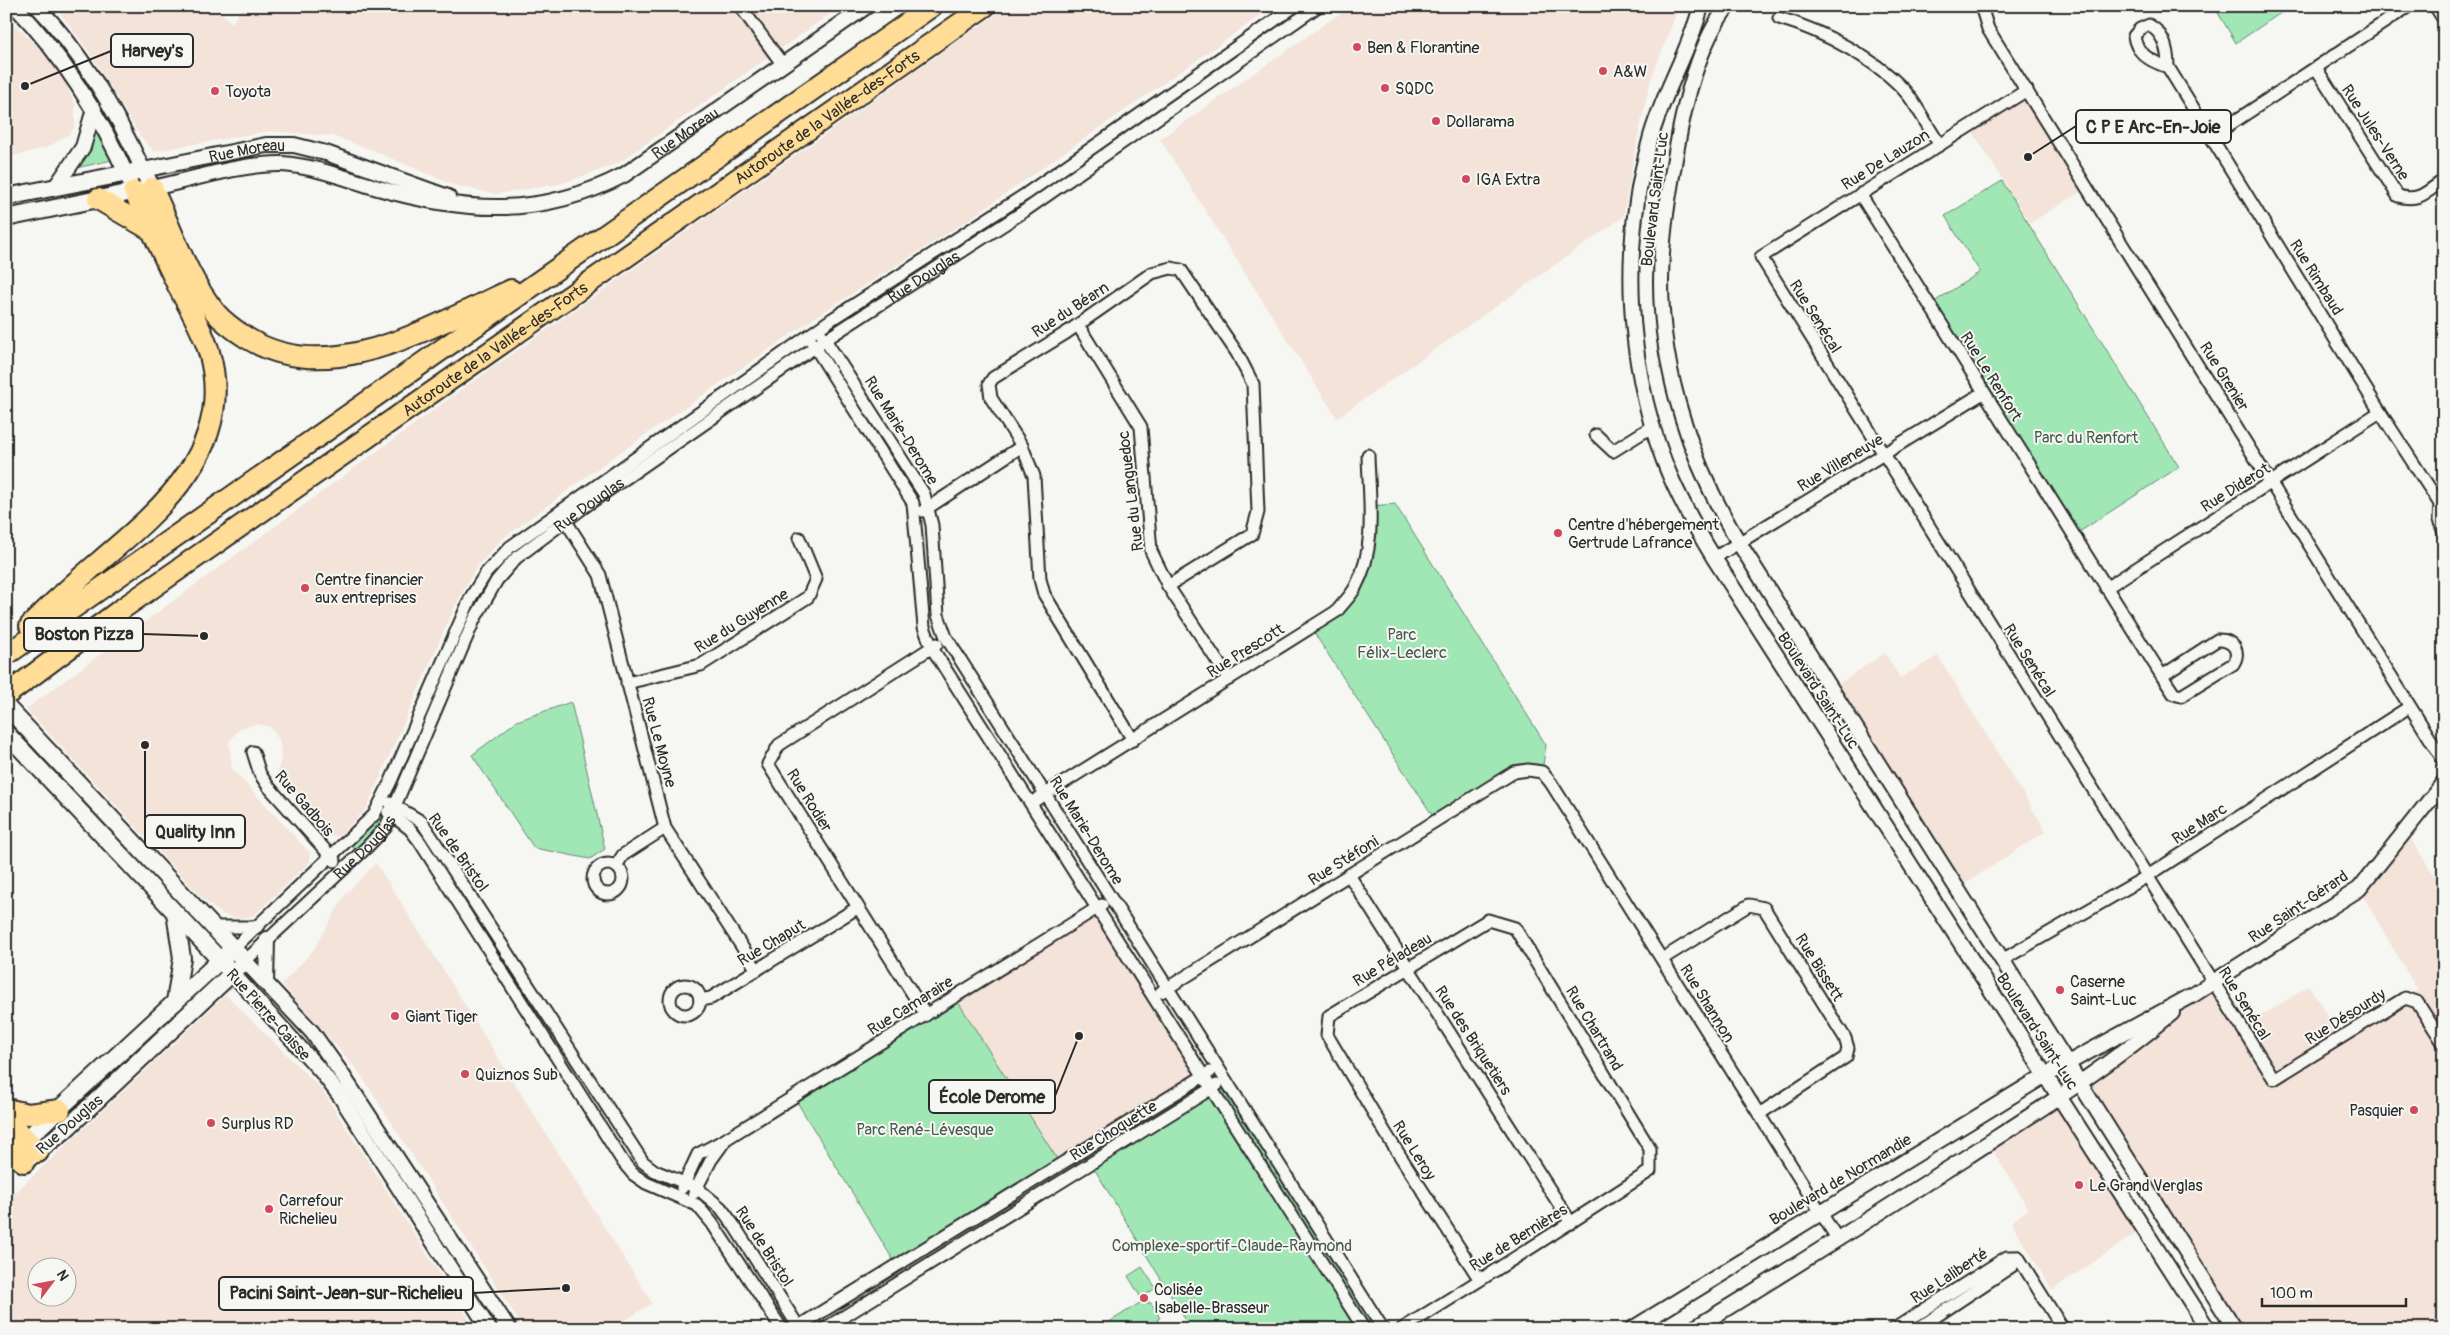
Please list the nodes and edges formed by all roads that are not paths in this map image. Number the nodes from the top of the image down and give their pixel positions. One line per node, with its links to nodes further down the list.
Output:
1 (15, 6): 20 (street)
2 (37, 6): 23 (street)
3 (740, 6): 16 (street)
4 (867, 6): 16 (street, Rue Moreau)
5 (932, 6): 35 (highway, Autoroute de la Vallée-des-Forts)
6 (985, 6): 63 (highway, Autoroute de la Vallée-des-Forts)
7 (1295, 6): 37 (street, Rue Douglas)
8 (1318, 6): 39 (street, Rue Douglas)
9 (1701, 6): 43 (street, Boulevard Saint-Luc)
10 (1728, 6): 56 (street, Boulevard Saint-Luc)
11 (2409, 6): 18 (street)
12 (2435, 6): 15 (street)
13 (1980, 7): 19 (street, Rue Grenier)
14 (1779, 18): 22 (street)
15 (2444, 20)
16 (783, 65): 31 (street, Rue Moreau)
17 (2168, 66): 21 (street, Rue Rimbaud)
18 (2316, 68): 21 (street); 25 (street, Rue Jules-Verne)
19 (2027, 90): 22 (street, Rue De Lauzon); 48 (street, Rue Grenier)
20 (94, 109): 24 (street); 26 (street)
21 (2211, 138): 42 (street, Rue Rimbaud)
22 (1940, 144): 28 (street, Rue De Lauzon)
23 (143, 170): 24 (main road, Rue Moreau); 27 (main road); 31 (street, Rue Moreau)
24 (126, 173): 26 (main road, Rue Moreau); 27 (street)
25 (2444, 180)
26 (56, 186): 29 (main road, Rue Moreau)
27 (143, 189): 30 (main road, Rue Moreau); 31 (street, Rue Moreau); 33 (highway); 35 (highway)
28 (1860, 194): 34 (street, Rue De Lauzon); 41 (street, Rue Le Renfort)
29 (6, 197)
30 (98, 199): 32 (main road, Rue Moreau); 33 (highway)
31 (482, 208)
32 (6, 218)
33 (151, 230): 62 (highway)
34 (1761, 257): 47 (street, Rue Senécal)
35 (556, 270): 64 (highway, Autoroute de la Vallée-des-Forts)
36 (1078, 325): 45 (street, Rue du Béarn); 58 (street, Rue du Languedoc); 58 (street, Rue du Béarn)
37 (818, 330): 38 (street, Rue Douglas); 39 (street, Rue Marie-Derome)
38 (808, 337): 40 (street, Rue Marie-Derome); 51 (street, Rue Douglas)
39 (825, 340): 40 (street, Rue Douglas); 50 (street, Rue Marie-Derome)
40 (815, 347): 52 (street, Rue Marie-Derome); 53 (street, Rue Douglas)
41 (1984, 393): 47 (street, Rue Villeneuve); 59 (street, Rue Le Renfort)
42 (2380, 412): 48 (street, Rue Diderot); 49 (street, Rue Rimbaud)
43 (1653, 426): 44 (street); 57 (street, Boulevard Saint-Luc)
44 (1596, 435)
45 (1022, 446): 50 (street); 73 (street, Rue du Béarn)
46 (1368, 455): 66 (street, Rue Prescott)
47 (1883, 455): 56 (street, Rue Villeneuve); 87 (street, Rue Senécal)
48 (2272, 482): 59 (street, Rue Diderot); 71 (street, Rue Grenier)
49 (2442, 504): 54 (street, Rue Rimbaud)
50 (929, 507): 52 (street); 60 (street, Rue Marie-Derome)
51 (559, 511): 53 (street, Rue Le Moyne); 79 (street, Rue Douglas)
52 (916, 516): 61 (street, Rue Marie-Derome)
53 (566, 521): 67 (street, Rue Le Moyne); 81 (street, Rue Douglas)
54 (2444, 532)
55 (799, 538): 67 (street, Rue du Guyenne)
56 (1739, 543): 57 (street, Rue Villeneuve); 101 (street, Boulevard Saint-Luc)
57 (1714, 558): 121 (street, Boulevard Saint-Luc)
58 (1168, 586): 66 (street, Rue du Languedoc)
59 (2106, 588): 65 (street, Rue Le Renfort)
60 (946, 637): 61 (street, Rue Rodier); 78 (street, Rue Marie-Derome)
61 (932, 648): 80 (street, Rue Marie-Derome); 89 (street, Rue Rodier)
62 (6, 650)
63 (64, 651): 68 (highway, Autoroute de la Vallée-des-Forts); 69 (highway)
64 (6, 656)
65 (2162, 676): 65 (street, Rue Le Renfort)
66 (1229, 679): 73 (street, Rue Prescott)
67 (628, 683): 82 (street, Rue Le Moyne)
68 (6, 695)
69 (6, 700)
70 (6, 706): 93 (main road, Rue Pierre-Caisse)
71 (2409, 707): 75 (street, Rue Grenier); 87 (street, Rue Marc)
72 (8, 735): 91 (main road, Rue Pierre-Caisse)
73 (1133, 740): 78 (street, Rue Prescott)
74 (254, 752): 83 (street, Rue Gadbois)
75 (2444, 761)
76 (2444, 782): 107 (street, Rue Saint-Gérard)
77 (1551, 784): 86 (street, Rue Stéfoni); 99 (street, Rue Shannon)
78 (1045, 795): 80 (street, Rue Prescott); 88 (street, Rue Marie-Derome)
79 (381, 802): 81 (street, Rue de Bristol); 83 (street, Rue Douglas)
80 (1031, 803): 90 (street, Rue Marie-Derome)
81 (394, 811): 85 (street, Rue Douglas); 95 (street, Rue de Bristol); 97 (street, Rue de Bristol)
82 (665, 828): 84 (street); 104 (street, Rue Le Moyne)
83 (331, 857): 85 (street, Rue Gadbois); 94 (street, Rue Douglas)
84 (616, 866)
85 (343, 870): 96 (street, Rue Douglas)
86 (1349, 875): 103 (street, Rue des Briquetiers); 108 (street, Rue Stéfoni)
87 (2146, 877): 101 (street, Rue Marc); 107 (street, Rue Senécal)
88 (1111, 899): 90 (street, Rue Camaraire); 108 (street, Rue Marie-Derome)
89 (857, 908): 104 (street, Rue Chaput); 113 (street, Rue Rodier)
90 (1097, 908): 110 (street, Rue Marie-Derome); 113 (street, Rue Camaraire)
91 (175, 913): 100 (main road, Rue Pierre-Caisse); 112 (main road)
92 (1488, 920): 103 (street, Rue Péladeau); 132 (street, Rue Chartrand)
93 (213, 926): 94 (street); 98 (main road, Rue Pierre-Caisse)
94 (257, 927): 98 (street, Rue Douglas)
95 (497, 937): 97 (street); 116 (street, Rue de Bristol)
96 (267, 939): 102 (street, Rue Douglas); 106 (street)
97 (485, 944): 119 (street, Rue de Bristol)
98 (233, 948): 100 (main road, Rue Douglas); 102 (main road, Rue Pierre-Caisse)
99 (1662, 959): 129 (street, Rue Shannon); 129 (street, Rue Bissett)
100 (220, 960): 105 (main road, Rue Pierre-Caisse); 112 (main road, Rue Douglas)
101 (2002, 960): 117 (street, Boulevard Saint-Luc)
102 (245, 961): 105 (main road, Rue Douglas); 106 (street, Rue Pierre-Caisse)
103 (1408, 968): 114 (street, Rue Péladeau); 140 (street, Rue des Briquetiers)
104 (756, 970): 111 (street, Rue Chaput)
105 (232, 974): 131 (main road, Rue Douglas); 150 (street, Rue Pierre-Caisse)
106 (266, 983): 151 (street, Rue Pierre-Caisse)
107 (2213, 983): 109 (street, Rue Saint-Gérard); 122 (street, Rue Senécal)
108 (1168, 988): 110 (street, Rue Stéfoni); 118 (street, Rue Marie-Derome)
109 (2193, 995): 117 (street, Rue Saint-Gérard); 124 (street, Rue Saint-Gérard)
110 (1153, 997): 120 (street, Rue Marie-Derome)
111 (700, 1000)
112 (175, 1002): 127 (main road, Rue Douglas)
113 (926, 1015): 130 (street, Rue Camaraire)
114 (1327, 1034): 144 (street, Rue Leroy)
115 (2444, 1044): 122 (street, Rue Désourdy)
116 (577, 1062): 119 (street); 133 (street, Rue de Bristol)
117 (2068, 1062): 121 (street, Boulevard de Normandie); 124 (street, Boulevard Saint-Luc)
118 (1218, 1068): 120 (street, Rue Choquette); 123 (street, Rue Marie-Derome)
119 (566, 1070): 136 (street, Rue de Bristol)
120 (1204, 1076): 125 (street, Rue Marie-Derome); 135 (street, Rue Choquette)
121 (2044, 1076): 126 (street, Boulevard Saint-Luc); 139 (street, Boulevard de Normandie)
122 (2274, 1079)
123 (1225, 1080): 125 (street, Rue Choquette); 155 (street, Rue Marie-Derome)
124 (2080, 1082): 126 (street); 142 (street, Boulevard Saint-Luc)
125 (1211, 1088): 138 (street, Rue Choquette); 154 (street, Rue Marie-Derome)
126 (2059, 1097): 141 (street); 145 (street, Boulevard Saint-Luc)
127 (60, 1110): 128 (highway); 131 (main road, Rue Douglas)
128 (6, 1111): 131 (highway)
129 (1759, 1114): 139 (street, Rue Shannon)
130 (726, 1139): 133 (street, Rue Camaraire); 134 (street, Rue Camaraire)
131 (21, 1151)
132 (1650, 1171): 140 (street, Rue de Bernières)
133 (685, 1182): 134 (street, Rue de Bristol); 136 (street, Rue Camaraire)
134 (697, 1188): 137 (street, Rue Camaraire); 149 (street, Rue de Bristol)
135 (1012, 1195): 138 (street); 143 (street, Rue Choquette)
136 (678, 1196): 137 (street, Rue de Bristol)
137 (690, 1201): 152 (street, Rue de Bristol)
138 (1019, 1208): 146 (street, Rue Choquette)
139 (1820, 1212): 141 (street, Rue Shannon); 157 (street, Boulevard de Normandie)
140 (1571, 1223): 144 (street, Rue de Bernières)
141 (1838, 1240): 158 (street)
142 (2199, 1272): 145 (street); 161 (street, Boulevard Saint-Luc)
143 (881, 1275): 146 (street); 149 (street, Rue Choquette)
144 (1480, 1280): 156 (street, Rue de Bernières)
145 (2181, 1285): 160 (street, Boulevard Saint-Luc)
146 (889, 1288): 153 (street, Rue Choquette)
147 (1918, 1325): 148 (street, Rue Laliberté); 159 (street, Rue Laliberté)
148 (1900, 1327)
149 (797, 1328)
150 (489, 1329)
151 (509, 1329)
152 (782, 1329)
153 (824, 1329)
154 (1364, 1329)
155 (1383, 1329)
156 (1402, 1329)
157 (1632, 1329)
158 (1693, 1329)
159 (2063, 1329)
160 (2208, 1329)
161 (2235, 1329)

